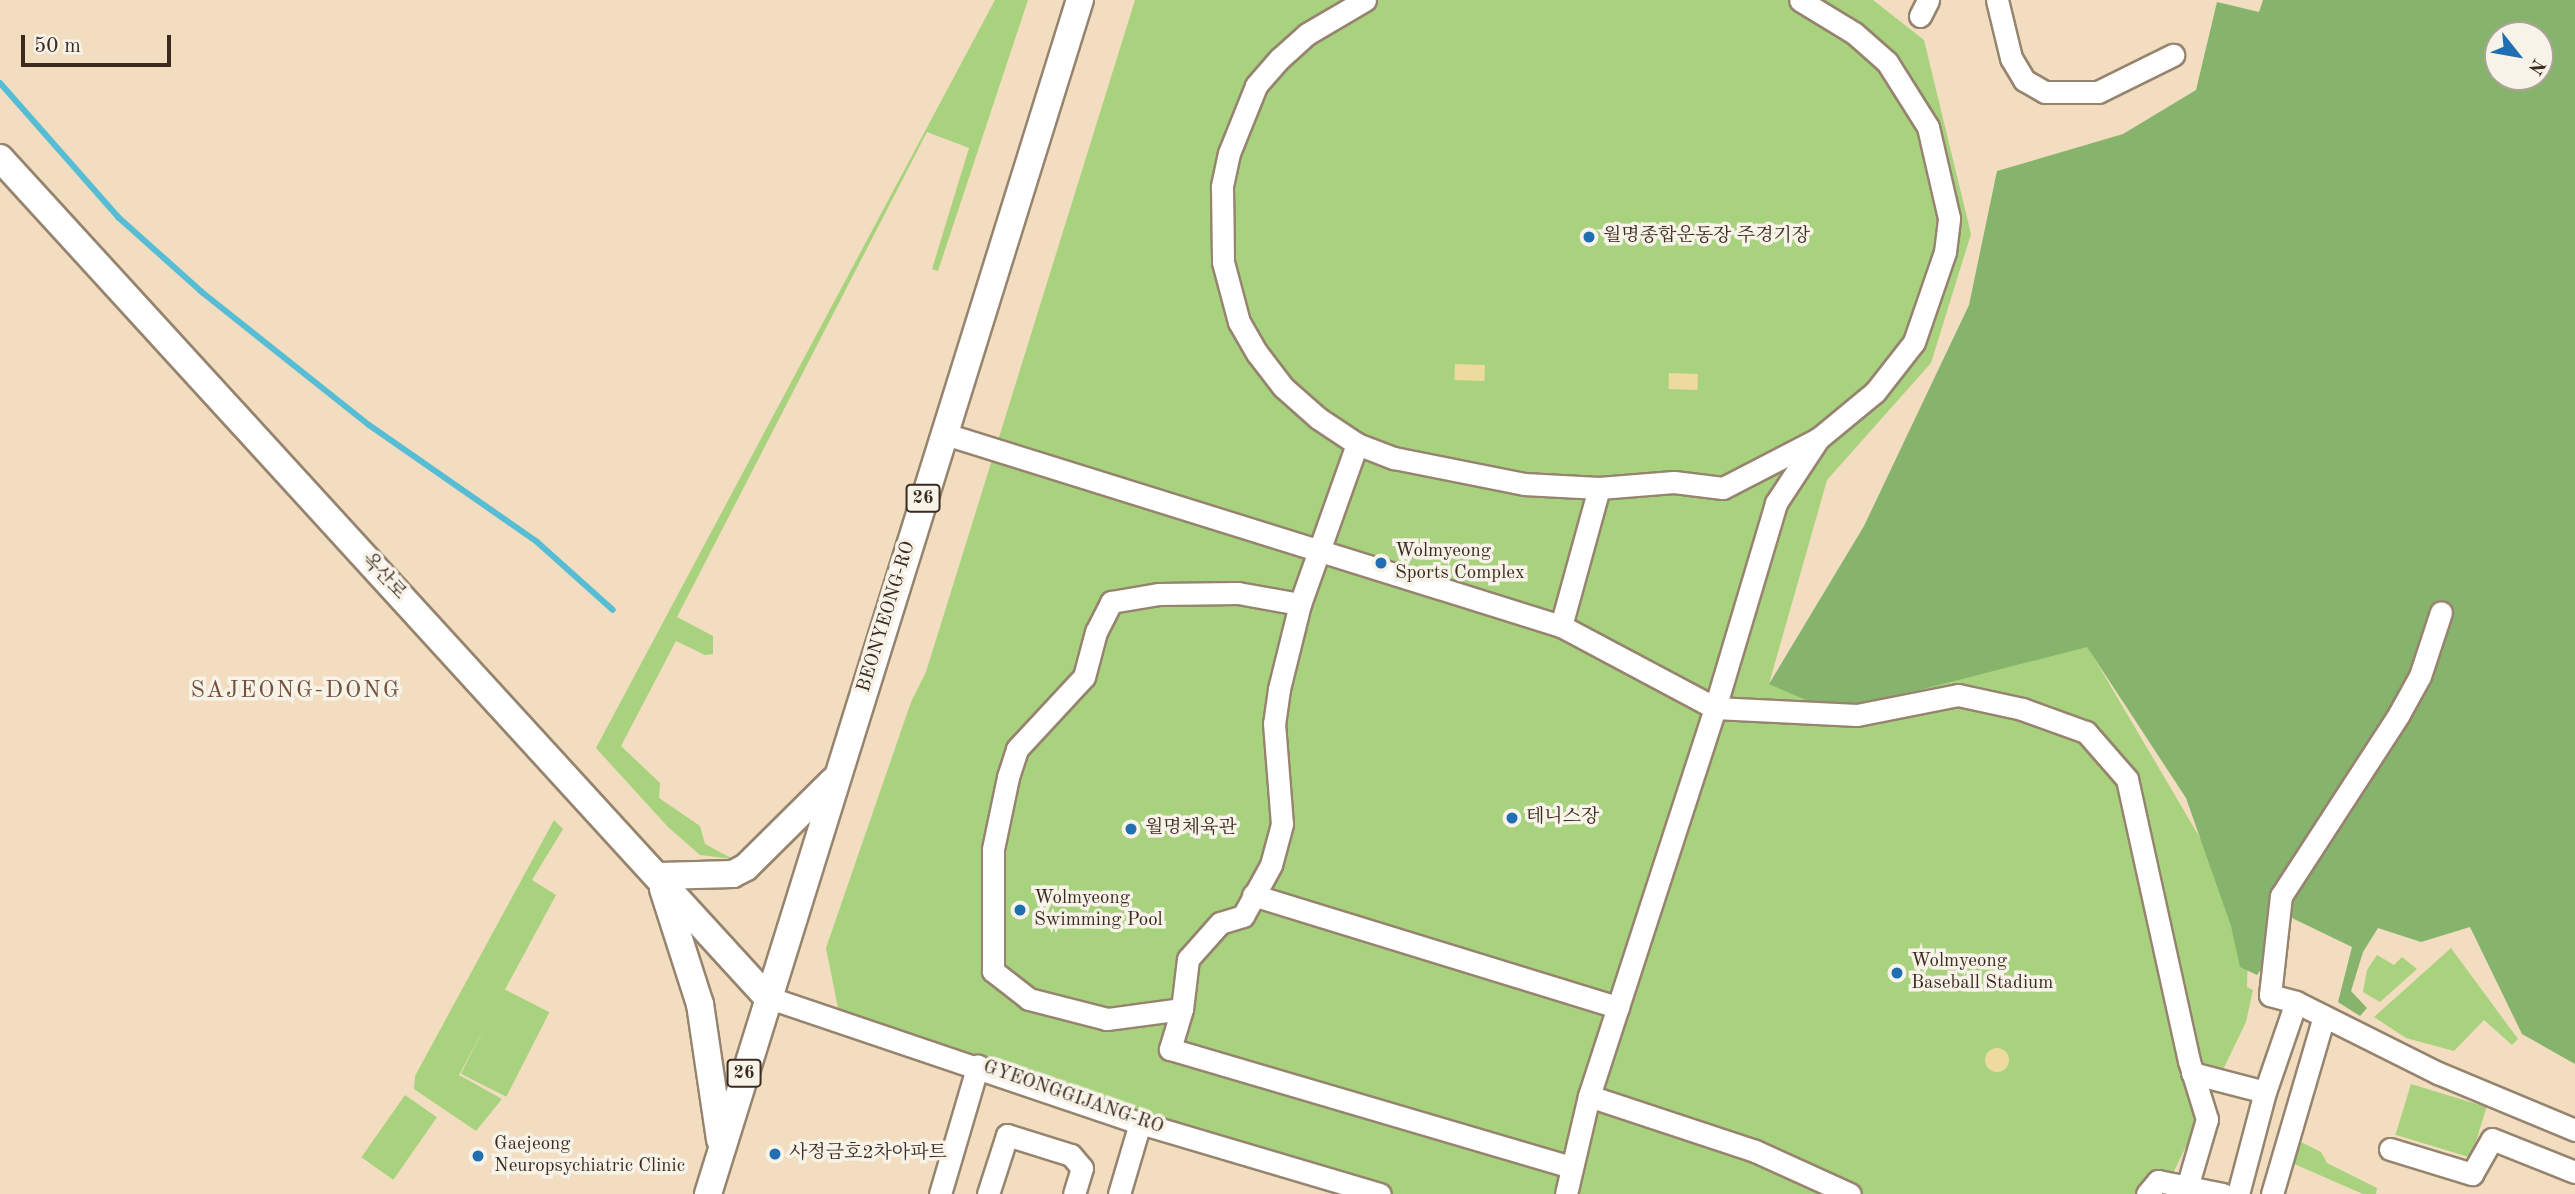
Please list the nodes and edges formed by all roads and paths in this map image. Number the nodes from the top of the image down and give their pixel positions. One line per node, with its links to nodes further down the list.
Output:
1 (1080, 0): 7 (main road, BEONYEONG-RO / 26)
2 (1366, 0): 9 (street)
3 (1800, 0): 8 (street)
4 (1997, 0): 5 (street)
5 (2173, 55)
6 (0, 158): 17 (main road, 옥산로)
7 (942, 433): 11 (street); 16 (main road, BEONYEONG-RO / 26)
8 (1818, 439): 10 (street); 15 (street)
9 (1357, 444): 10 (street); 11 (street)
10 (1598, 488): 14 (street)
11 (1322, 552): 12 (street); 14 (street)
12 (1300, 604): 18 (street); 22 (street)
13 (2441, 612): 20 (street)
14 (1561, 625): 15 (street)
15 (1715, 708): 21 (street); 25 (street)
16 (837, 777): 17 (main road); 19 (main road, BEONYEONG-RO / 26)
17 (659, 876): 19 (main road, 옥산로); 30 (main road)
18 (1253, 895): 21 (street); 22 (street)
19 (767, 997): 24 (street, GYEONGGIJANG-RO); 30 (main road, BEONYEONG-RO / 26)
20 (2296, 1002): 23 (street); 26 (street)
21 (1619, 1007): 27 (street)
22 (1182, 1009): 32 (street)
23 (2324, 1016): 29 (street); 46 (street)
24 (978, 1065): 28 (street, GYEONGGIJANG-RO); 36 (street)
25 (2192, 1073): 26 (street); 34 (street)
26 (2265, 1092): 45 (street)
27 (1588, 1096): 32 (street); 42 (street)
28 (1140, 1123): 39 (street); 40 (street, GYEONGGIJANG-RO)
29 (2575, 1130)
30 (721, 1149): 35 (main road, BEONYEONG-RO / 26)
31 (2390, 1149): 33 (street)
32 (1572, 1167): 41 (street)
33 (2575, 1172)
34 (2186, 1189): 43 (street); 44 (street)
35 (708, 1194)
36 (940, 1194)
37 (988, 1194): 38 (street)
38 (1074, 1194)
39 (1119, 1194)
40 (1380, 1194)
41 (1566, 1194)
42 (1850, 1194)
43 (2147, 1194)
44 (2224, 1194)
45 (2238, 1194)
46 (2272, 1194)

